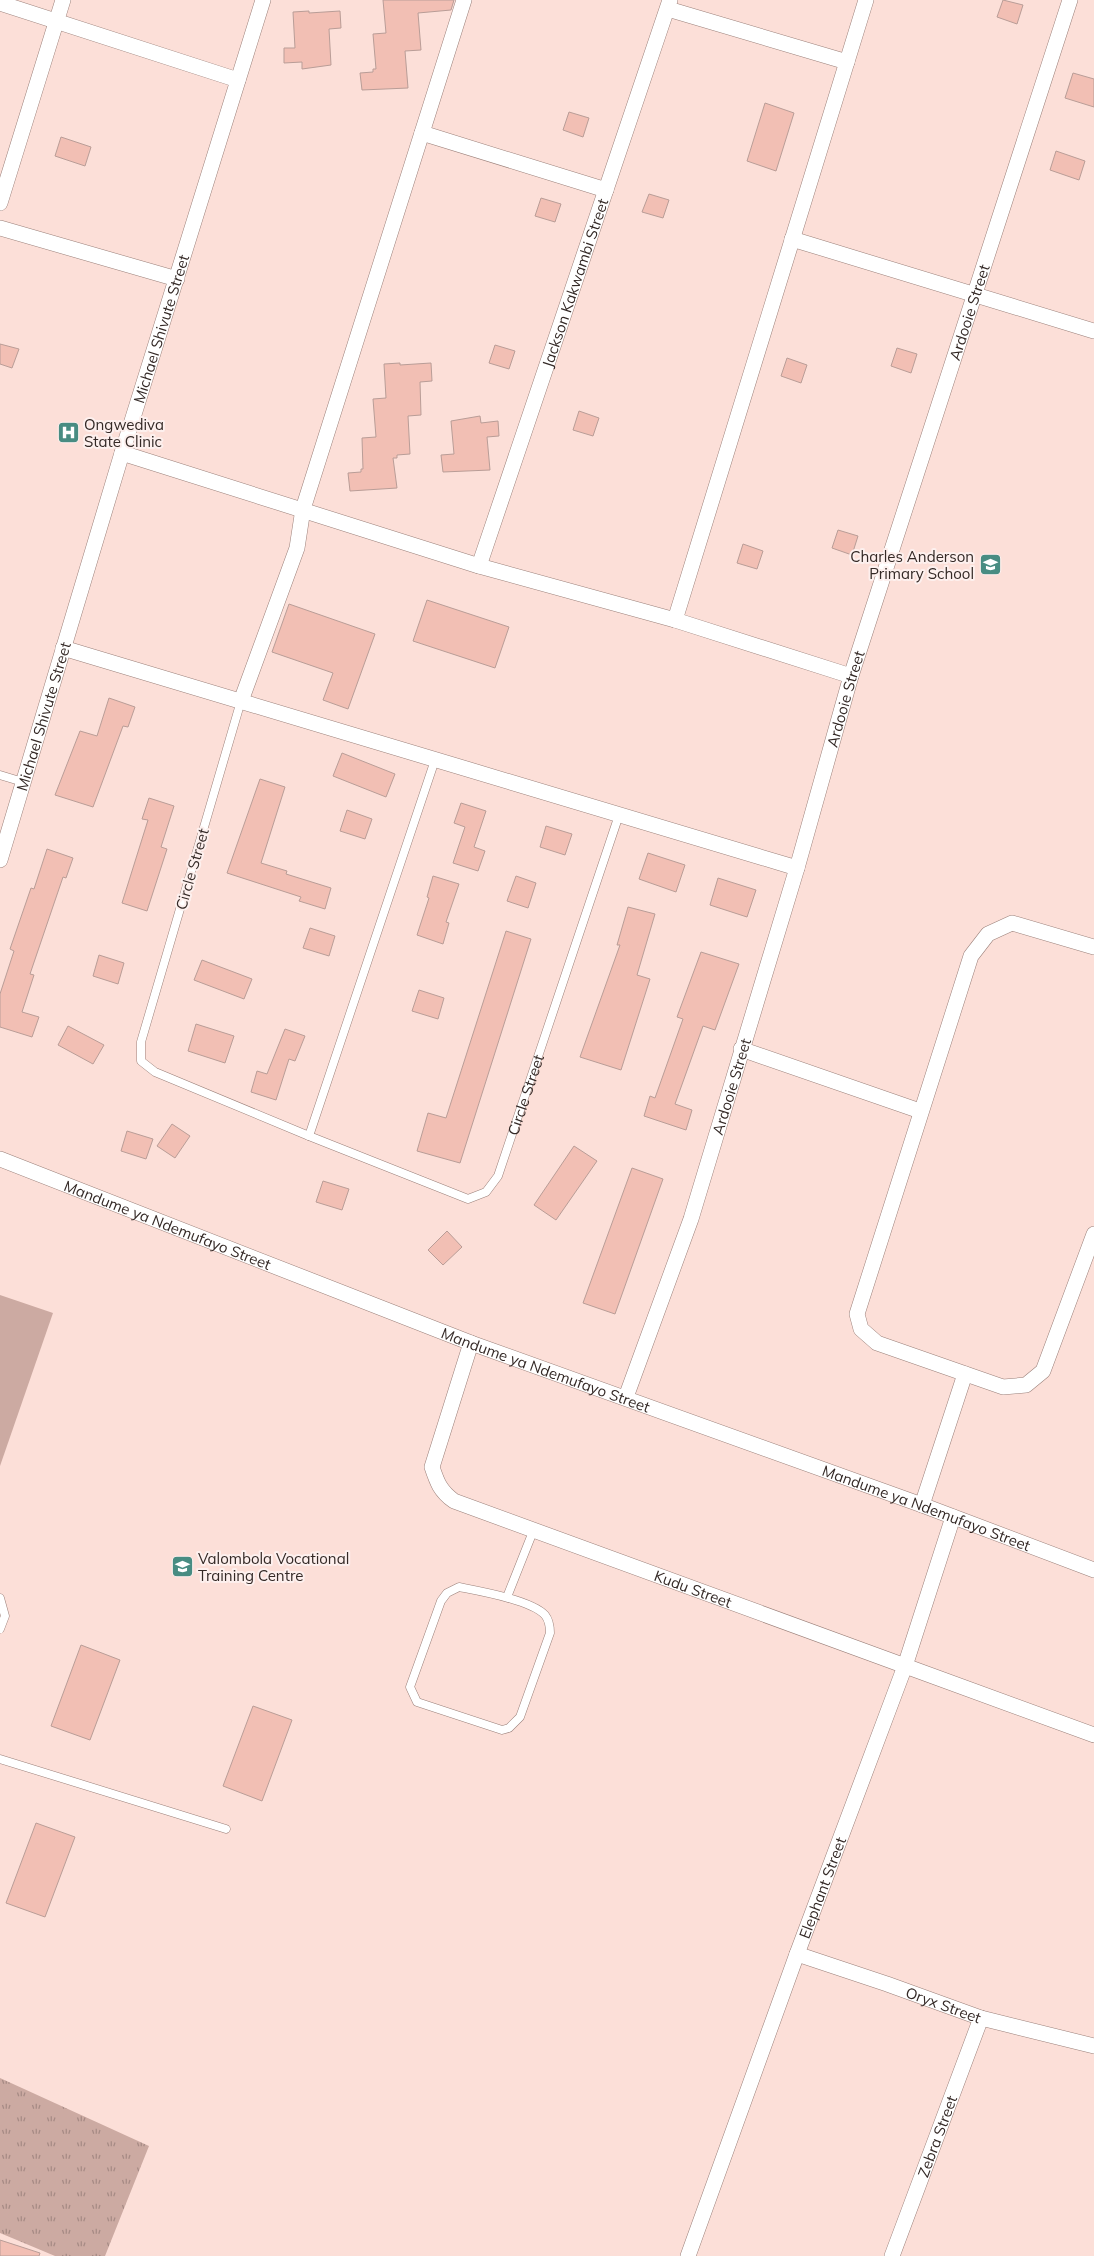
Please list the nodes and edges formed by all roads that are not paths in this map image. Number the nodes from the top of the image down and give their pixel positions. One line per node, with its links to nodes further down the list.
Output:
1 (63, 0): 8 (street)
2 (263, 0): 10 (street, Michael Shivute Street)
3 (464, 0): 11 (street)
4 (866, 0): 9 (street)
5 (1070, 0): 17 (street, Ardooie Street)
6 (0, 3): 8 (street)
7 (669, 4): 9 (street); 12 (street, Jackson Kakwambi Street)
8 (56, 22): 10 (street); 13 (street)
9 (847, 62): 15 (street)
10 (238, 80): 16 (street, Michael Shivute Street)
11 (422, 133): 12 (street); 20 (street)
12 (606, 190): 21 (street, Jackson Kakwambi Street)
13 (0, 203)
14 (0, 228): 16 (street)
15 (792, 240): 17 (street); 22 (street)
16 (177, 278): 19 (street, Michael Shivute Street)
17 (975, 294): 18 (street); 24 (street, Ardooie Street)
18 (1094, 331)
19 (122, 453): 20 (street); 23 (street, Michael Shivute Street)
20 (303, 509): 21 (street); 25 (street)
21 (479, 566): 22 (street)
22 (675, 620): 24 (street)
23 (63, 648): 25 (street); 28 (street, Michael Shivute Street)
24 (851, 676): 31 (street, Ardooie Street)
25 (241, 702): 26 (street); 35 (lane, Circle Street)
26 (436, 760): 29 (street); 35 (lane)
27 (0, 775): 28 (lane)
28 (23, 782): 30 (street, Michael Shivute Street)
29 (619, 815): 31 (street); 35 (lane, Circle Street)
30 (0, 860)
31 (797, 868): 33 (street, Ardooie Street)
32 (1094, 947): 34 (street)
33 (741, 1049): 34 (street); 40 (street, Ardooie Street)
34 (920, 1111): 39 (street)
35 (309, 1136)
36 (0, 1159): 38 (street, Mandume ya Ndemufayo Street)
37 (1094, 1234): 39 (street)
38 (471, 1343): 40 (street, Mandume ya Ndemufayo Street); 43 (street, Kudu Street)
39 (965, 1374): 41 (street)
40 (626, 1398): 41 (street, Mandume ya Ndemufayo Street)
41 (922, 1505): 42 (street, Mandume ya Ndemufayo Street)
42 (953, 1517): 44 (street, Mandume ya Ndemufayo Street); 48 (street, Elephant Street)
43 (534, 1530): 45 (lane); 48 (street, Kudu Street)
44 (1094, 1570)
45 (507, 1596): 45 (lane)
46 (0, 1598): 47 (lane)
47 (0, 1629)
48 (905, 1666): 49 (street, Kudu Street); 52 (street, Elephant Street)
49 (1094, 1735)
50 (0, 1758): 51 (lane)
51 (226, 1829)
52 (797, 1954): 53 (street, Oryx Street); 55 (street, Elephant Street)
53 (981, 2018): 54 (street, Oryx Street); 56 (street, Zebra Street)
54 (1094, 2046)
55 (688, 2256)
56 (892, 2256)

